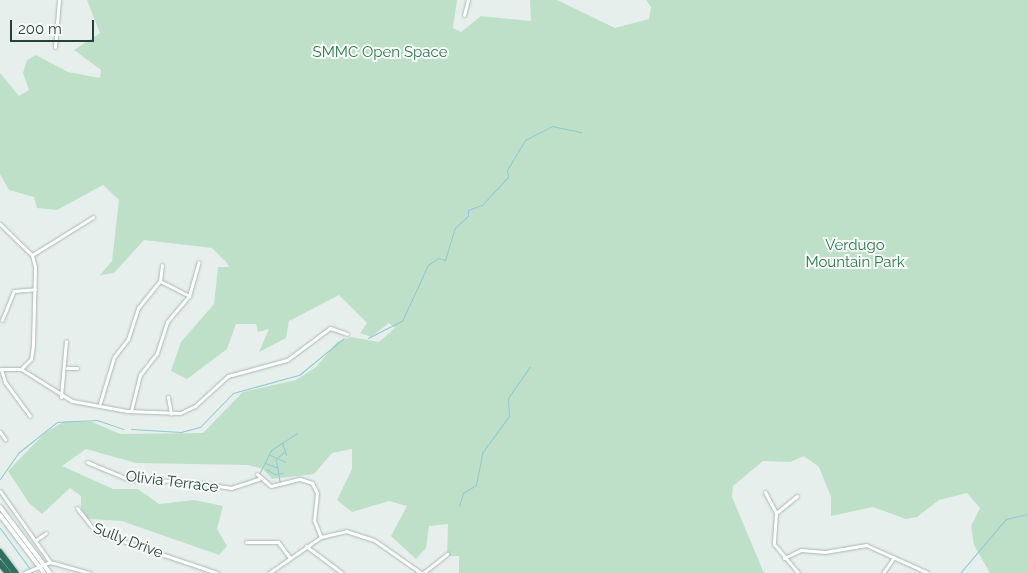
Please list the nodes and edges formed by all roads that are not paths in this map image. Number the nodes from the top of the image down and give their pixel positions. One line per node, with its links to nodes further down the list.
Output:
1 (59, 0): 4 (street)
2 (468, 0): 3 (street)
3 (464, 15)
4 (55, 47)
5 (93, 217): 7 (street)
6 (0, 224): 7 (street)
7 (32, 255): 11 (street)
8 (199, 262): 12 (street)
9 (162, 265): 10 (street)
10 (160, 281): 12 (street); 22 (street)
11 (35, 289): 13 (street); 16 (street)
12 (189, 296): 23 (street)
13 (2, 320)
14 (347, 334): 24 (street)
15 (66, 341): 17 (street)
16 (22, 368): 19 (street); 20 (street)
17 (67, 368): 18 (street); 20 (street)
18 (77, 368)
19 (0, 369): 25 (street)
20 (61, 397): 22 (street)
21 (168, 397): 24 (street)
22 (100, 403): 23 (street)
23 (131, 411): 24 (street)
24 (171, 414)
25 (30, 416)
26 (0, 432): 27 (street)
27 (5, 439)
28 (88, 462): 30 (street, Olivia Terrace)
29 (257, 474): 30 (street)
30 (259, 479): 39 (street)
31 (0, 491): 40 (street)
32 (765, 492): 36 (street)
33 (797, 496): 36 (street)
34 (0, 507): 51 (main road)
35 (77, 508): 62 (street, Sully Drive)
36 (776, 514): 47 (street)
37 (0, 515): 52 (main road)
38 (46, 532): 40 (street)
39 (321, 537): 42 (street); 65 (street)
40 (36, 540): 49 (street)
41 (246, 542): 46 (street)
42 (306, 546): 46 (street); 64 (street)
43 (0, 552): 58 (highway)
44 (447, 554): 65 (street)
45 (894, 557): 47 (street); 55 (street); 67 (street)
46 (290, 558): 63 (street)
47 (784, 558): 66 (street)
48 (0, 559): 57 (highway)
49 (50, 562): 51 (street); 61 (street)
50 (0, 563): 57 (highway)
51 (43, 563): 52 (street); 60 (main road)
52 (36, 565): 54 (street); 59 (main road)
53 (0, 569): 56 (highway)
54 (25, 572)
55 (925, 572)
56 (3, 573)
57 (9, 573)
58 (16, 573)
59 (44, 573)
60 (50, 573)
61 (90, 573)
62 (217, 573)
63 (271, 573)
64 (342, 573)
65 (422, 573)
66 (798, 573)
67 (883, 573)

